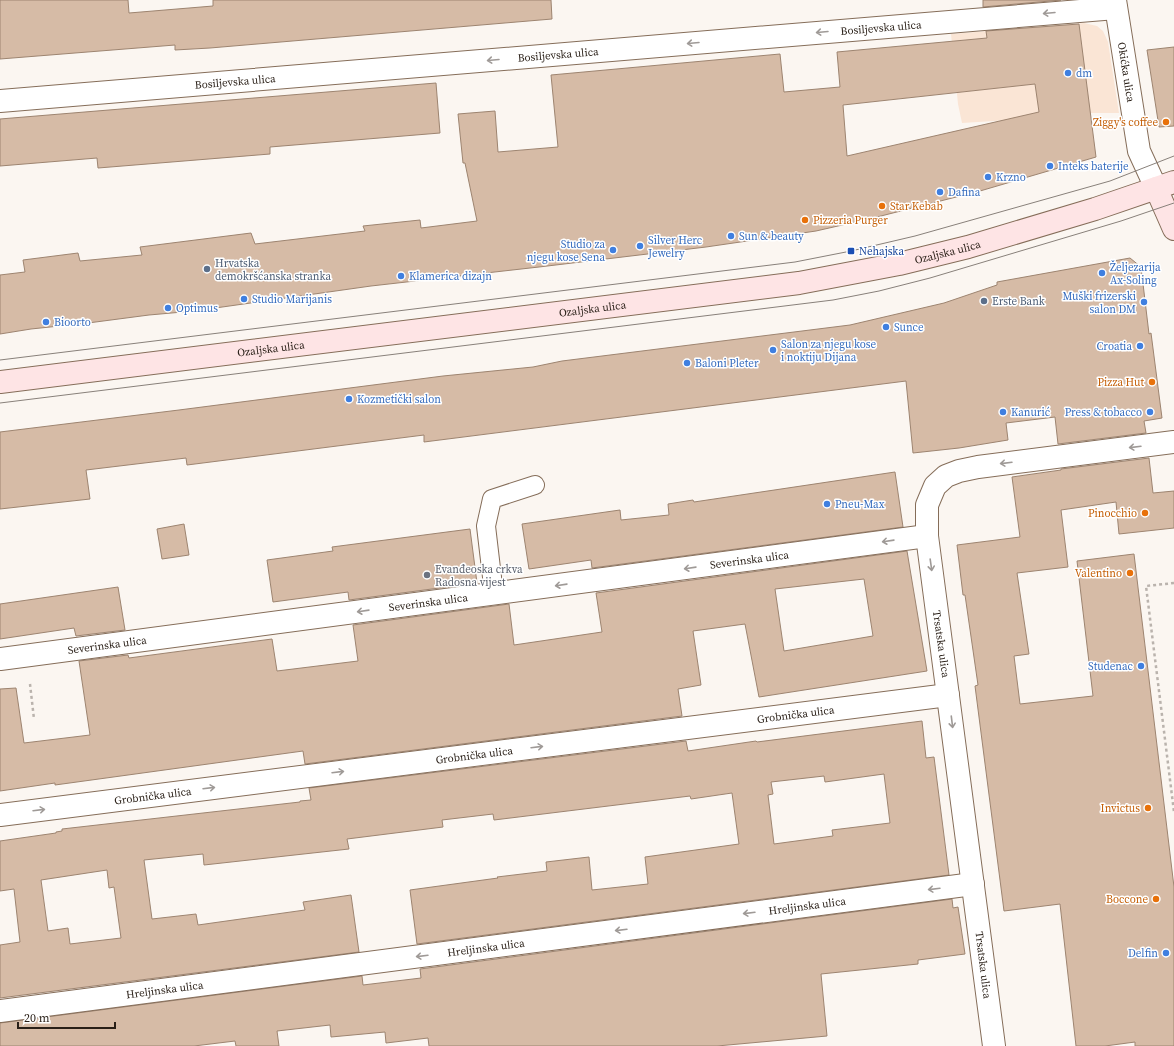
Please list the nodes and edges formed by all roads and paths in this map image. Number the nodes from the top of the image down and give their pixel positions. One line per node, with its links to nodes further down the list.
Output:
1 (1115, 4): 2 (street, Bosiljevska ulica, one-way to 2); 3 (street, Okićka ulica)
2 (0, 101)
3 (1165, 185): 4 (main road); 5 (main road, Ozaljska ulica)
4 (1174, 229)
5 (0, 382)
6 (1174, 442): 8 (street, Trsatska ulica, one-way to 8)
7 (535, 485): 10 (lane)
8 (927, 536): 10 (street, Severinska ulica, one-way to 10); 13 (street, Trsatska ulica, one-way to 13)
9 (1174, 583): 15 (path)
10 (494, 594): 11 (street, Severinska ulica, one-way to 11)
11 (27, 655): 12 (street, Severinska ulica); 14 (path)
12 (0, 658)
13 (948, 695): 16 (street, Grobnička ulica, one-way to 13); 17 (street, Trsatska ulica, one-way to 17)
14 (34, 719)
15 (1174, 812)
16 (0, 815)
17 (973, 884): 18 (street, Hreljinska ulica, one-way to 18); 19 (street, Trsatska ulica)
18 (0, 1011)
19 (994, 1046)

